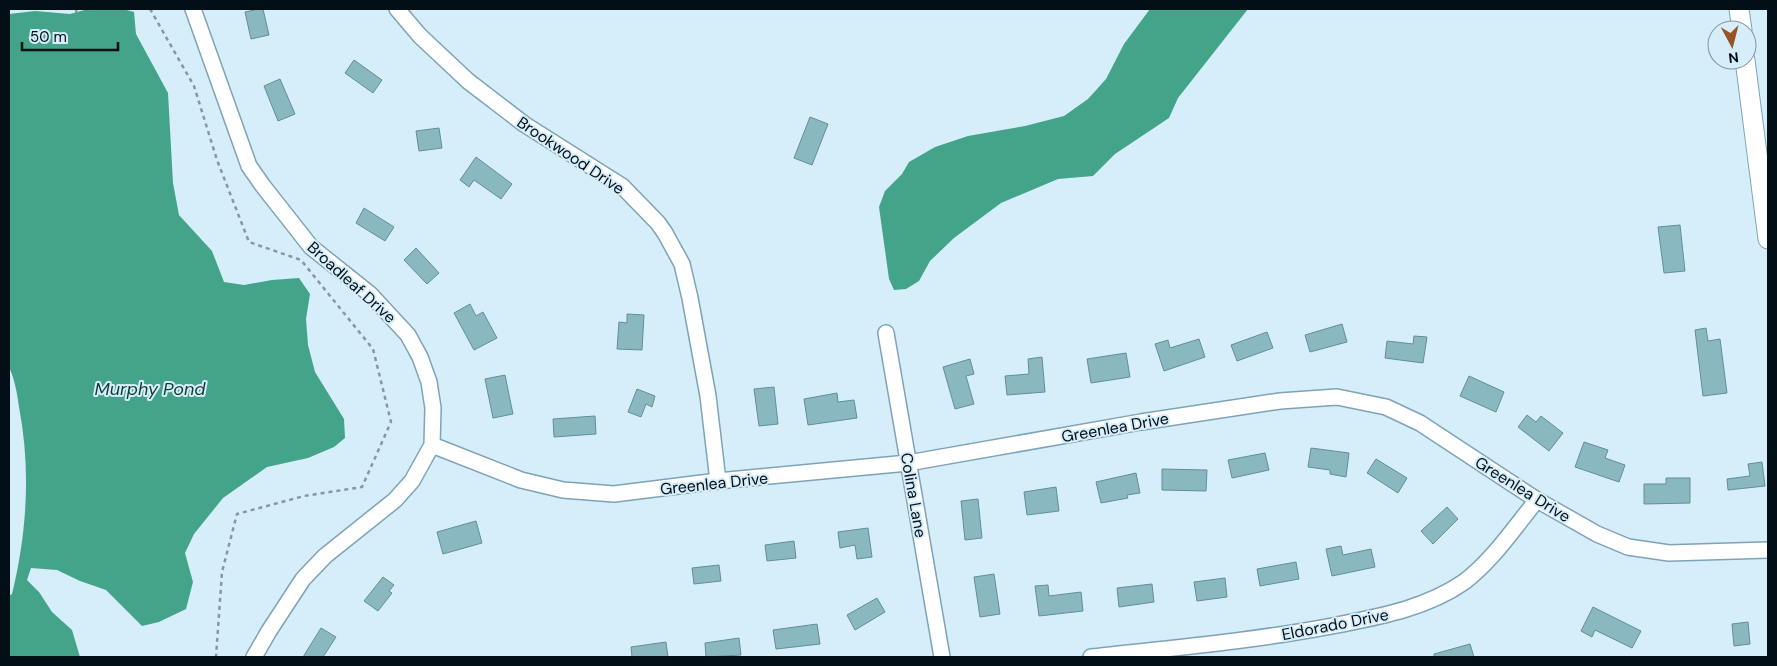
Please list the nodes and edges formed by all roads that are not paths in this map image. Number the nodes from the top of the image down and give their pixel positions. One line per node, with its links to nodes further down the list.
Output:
1 (193, 9): 6 (street, Broadleaf Drive)
2 (397, 9): 8 (street, Brookwood Drive)
3 (1746, 70): 4 (street)
4 (1768, 239)
5 (886, 333): 7 (street, Colina Lane)
6 (432, 445): 8 (street, Greenlea Drive); 11 (street, Broadleaf Drive)
7 (908, 463): 8 (street, Greenlea Drive); 9 (street, Greenlea Drive); 12 (street, Colina Lane)
8 (718, 481)
9 (1537, 500): 10 (street, Greenlea Drive); 13 (street, Eldorado Drive)
10 (1768, 550)
11 (254, 657)
12 (942, 657)
13 (1091, 657)

